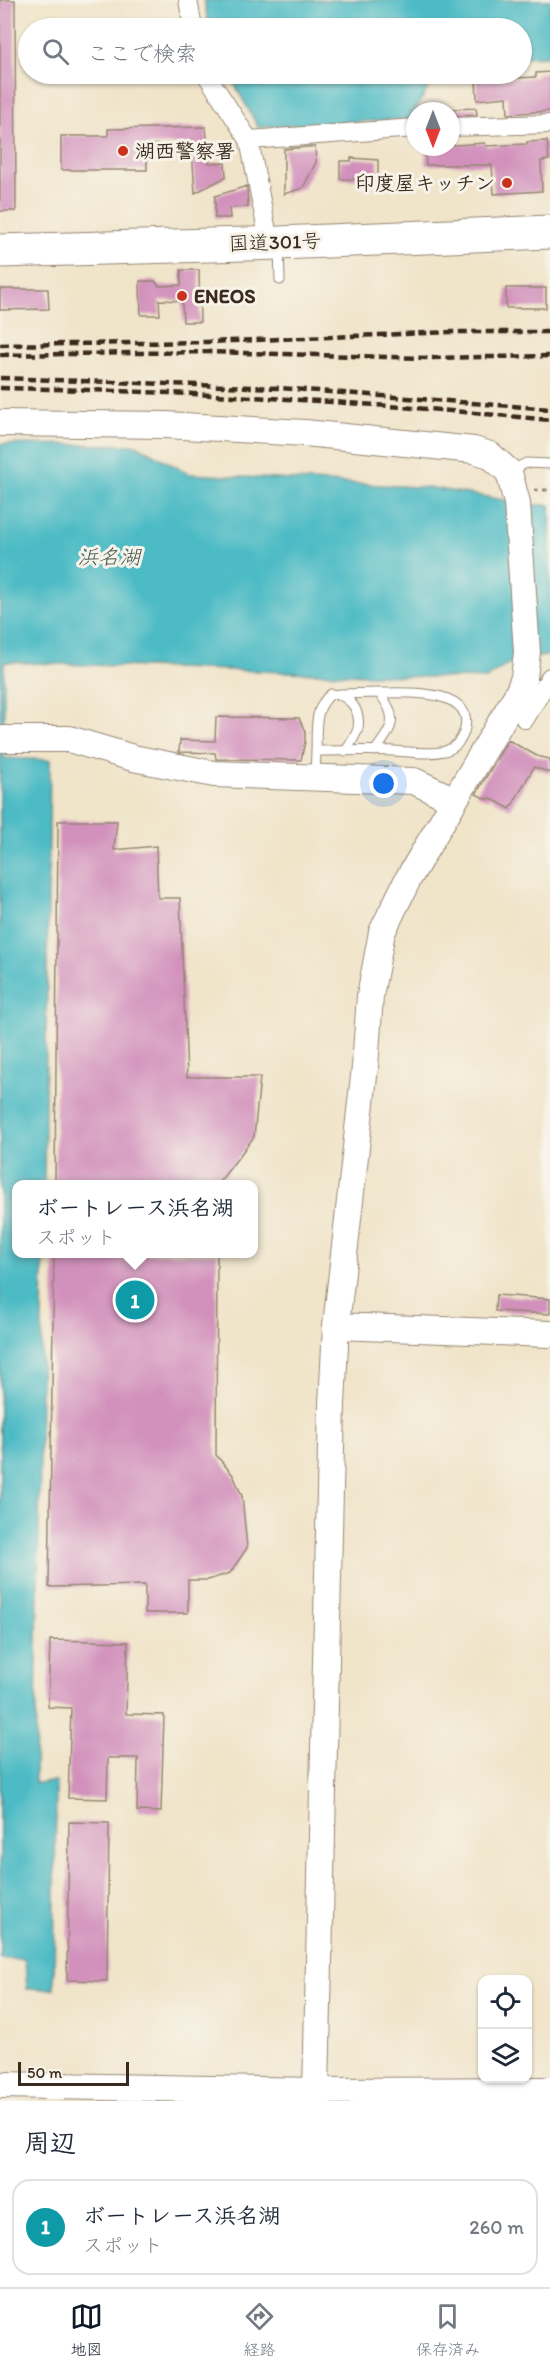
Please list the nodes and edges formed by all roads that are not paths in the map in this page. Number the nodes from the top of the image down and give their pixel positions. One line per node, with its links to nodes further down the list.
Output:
1 (188, 0): 2 (street)
2 (191, 18)
3 (213, 84): 7 (street)
4 (550, 124): 5 (street)
5 (460, 127)
6 (406, 129): 7 (street)
7 (249, 140): 9 (street)
8 (550, 232): 9 (highway, 国道301号)
9 (272, 243): 10 (highway, 国道301号); 11 (lane)
10 (0, 251)
11 (280, 280)
12 (0, 423): 14 (street)
13 (550, 464): 14 (lane)
14 (509, 472): 24 (street)
15 (550, 677): 18 (street)
16 (379, 693): 17 (lane); 22 (lane); 22 (lane)
17 (340, 694): 20 (lane); 21 (lane)
18 (525, 719)
19 (2, 739): 23 (street)
20 (316, 751): 21 (lane); 23 (lane)
21 (346, 751): 22 (lane)
22 (375, 751)
23 (315, 778): 24 (street)
24 (454, 800): 25 (street)
25 (336, 1326): 26 (street); 29 (street)
26 (550, 1334)
27 (0, 2085): 29 (street)
28 (550, 2090): 29 (street)
29 (316, 2091)

